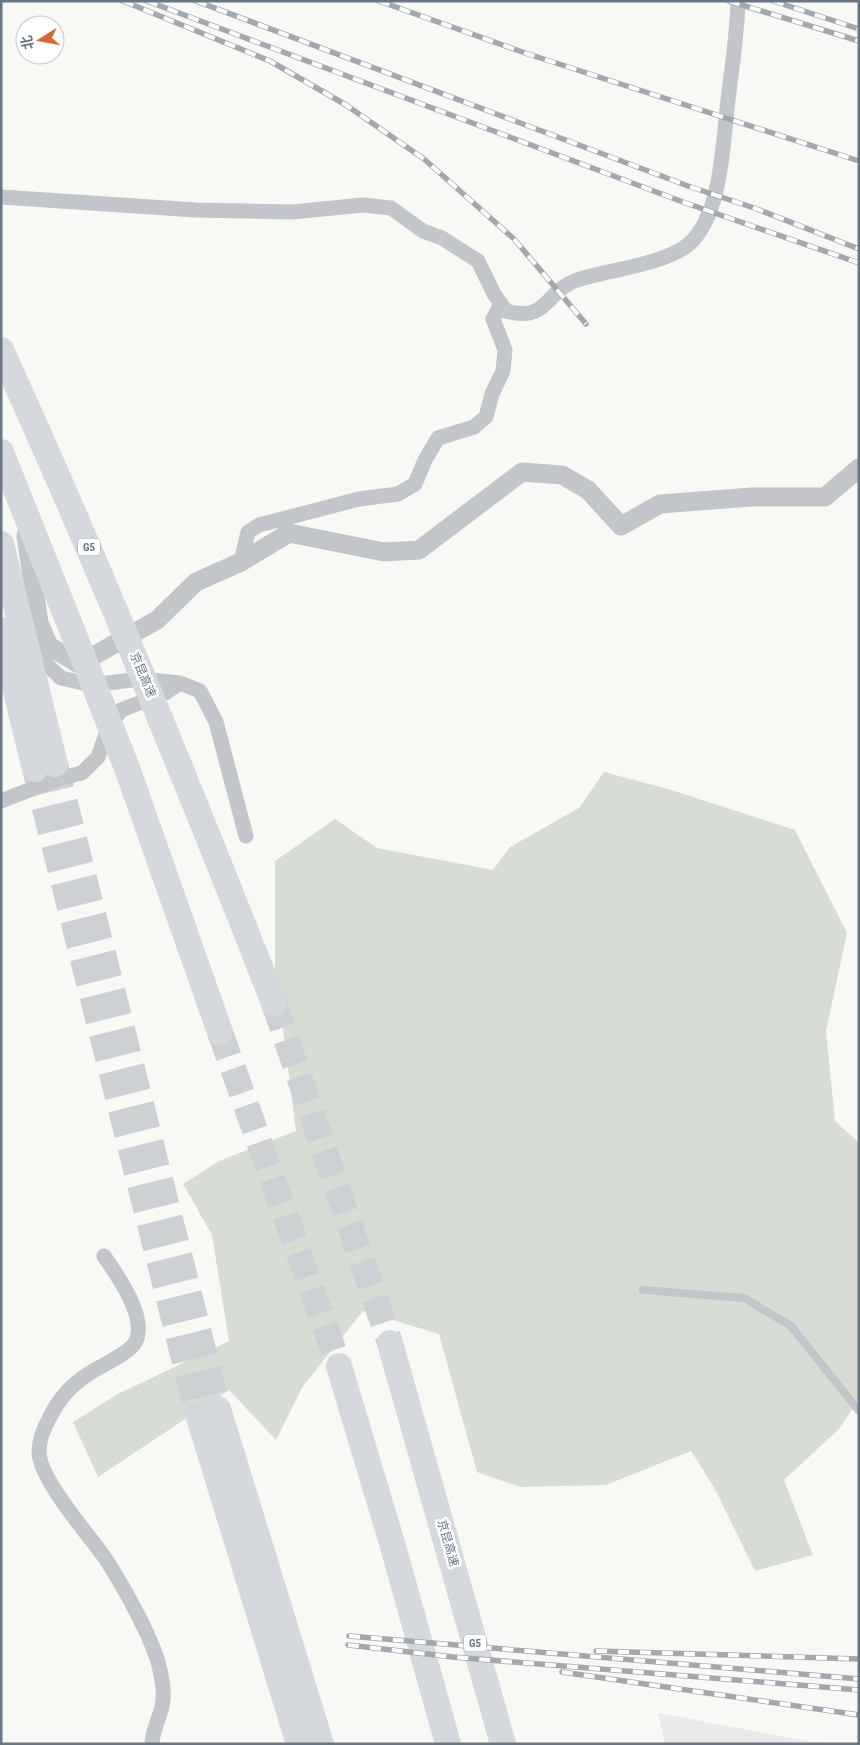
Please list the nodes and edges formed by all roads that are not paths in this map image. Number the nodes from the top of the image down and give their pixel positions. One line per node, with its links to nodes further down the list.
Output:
1 (738, 2): 3 (street)
2 (1, 197): 3 (street)
3 (501, 304): 9 (street)
4 (1, 350): 15 (highway, 京昆高速 / G5)
5 (1, 442): 11 (street)
6 (1, 452): 16 (highway)
7 (859, 468): 9 (street)
8 (1, 544): 10 (highway)
9 (241, 562): 11 (street)
10 (1, 630)
11 (49, 646): 12 (street)
12 (180, 683): 13 (street); 14 (street)
13 (1, 801)
14 (246, 836)
15 (274, 1003)
16 (220, 1032)
17 (104, 1256): 22 (street)
18 (642, 1290): 21 (lane)
19 (390, 1343): 26 (highway, 京昆高速 / G5)
20 (339, 1366): 25 (highway)
21 (859, 1411)
22 (152, 1744)
23 (299, 1744): 24 (highway)
24 (320, 1744)
25 (448, 1744)
26 (503, 1744)

